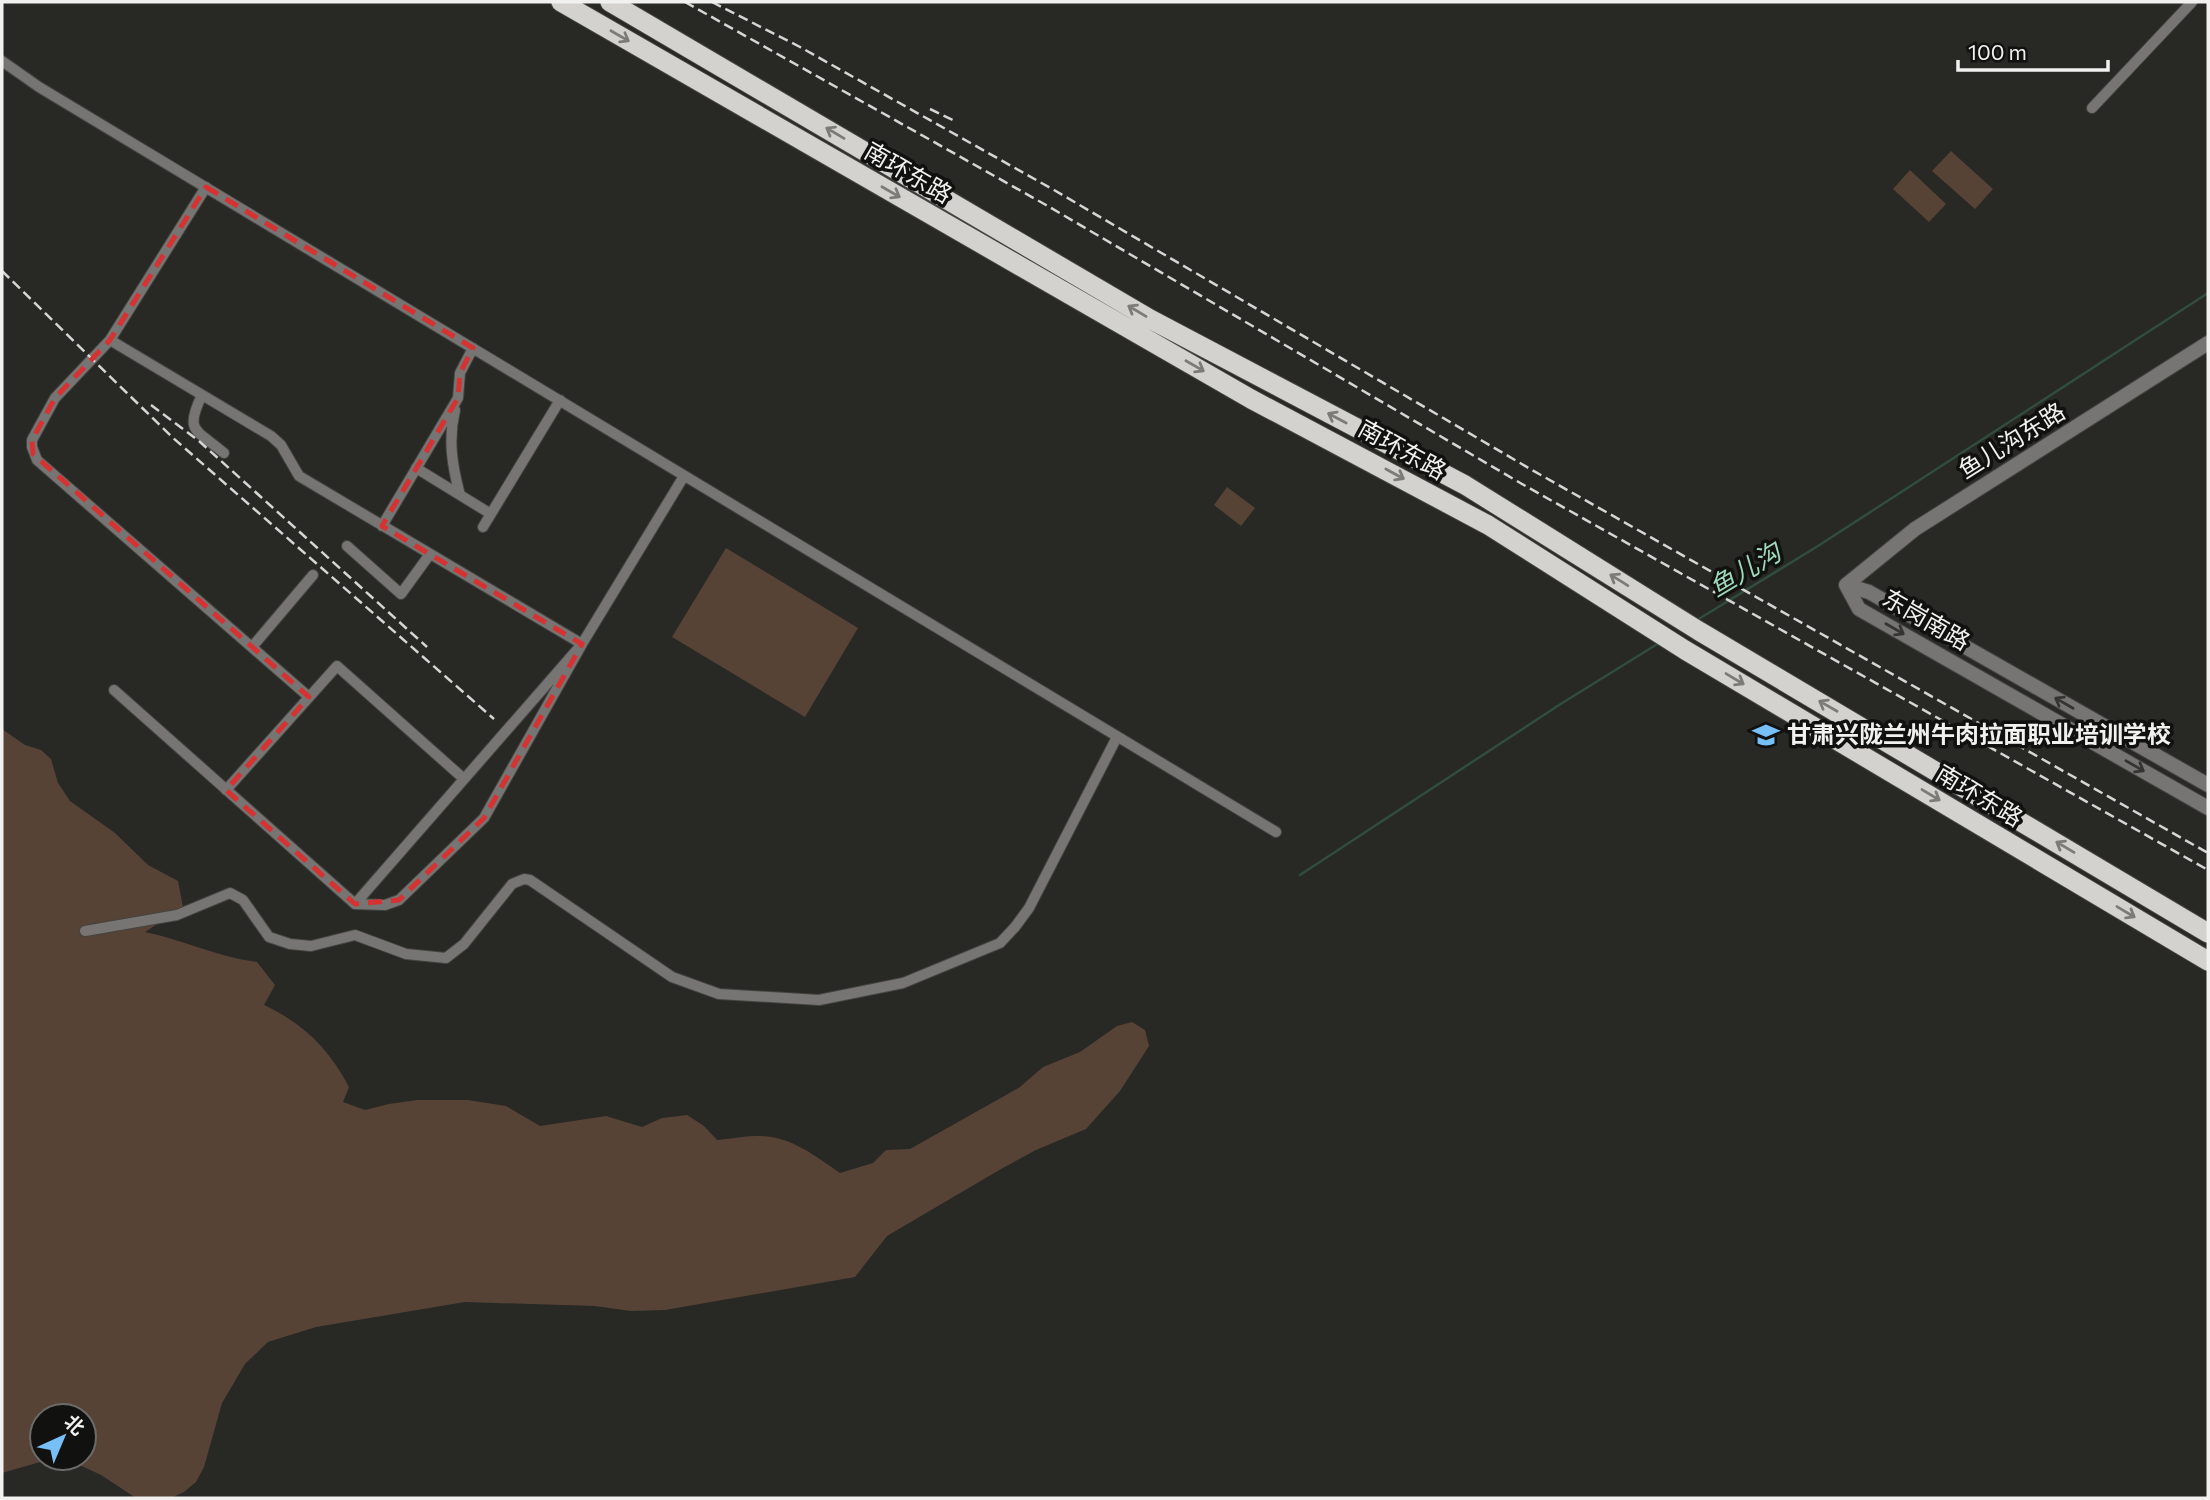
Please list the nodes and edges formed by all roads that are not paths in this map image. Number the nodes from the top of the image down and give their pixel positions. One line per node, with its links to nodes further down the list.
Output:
1 (561, 2): 18 (highway, 南环东路, one-way to 18)
2 (610, 2): 16 (highway, 南环东路, one-way to 2)
3 (2192, 2): 5 (street)
4 (2, 61): 6 (street)
5 (2092, 108)
6 (206, 187): 7 (street); 9 (street)
7 (110, 340): 10 (street); 27 (street)
8 (2208, 343): 25 (street, 鱼儿沟东路)
9 (473, 348): 11 (street); 12 (street)
10 (202, 395): 13 (street); 20 (street)
11 (458, 398): 14 (street); 17 (street)
12 (559, 400): 15 (street); 19 (street)
13 (224, 453)
14 (416, 468): 17 (street); 20 (street)
15 (684, 476): 26 (street); 30 (street)
16 (1465, 485): 18 (highway); 38 (highway, 南环东路, one-way to 16)
17 (460, 495): 19 (street)
18 (1454, 506): 39 (highway, 南环东路, one-way to 39)
19 (491, 514): 21 (street)
20 (382, 526): 23 (street)
21 (483, 527)
22 (347, 546): 23 (street)
23 (430, 554): 26 (street)
24 (313, 575): 27 (street)
25 (1846, 585): 32 (street, 东岗南路, one-way to 25); 34 (street, 东岗南路, one-way to 34)
26 (582, 645): 31 (street); 36 (street)
27 (252, 647): 29 (street)
28 (114, 690): 33 (street)
29 (309, 697): 31 (street); 33 (street)
30 (1117, 737): 35 (street); 37 (street)
31 (464, 779): 36 (street)
32 (2208, 785)
33 (226, 790): 36 (street)
34 (2208, 808)
35 (1276, 832)
36 (355, 904)
37 (85, 932)
38 (2208, 933)
39 (2208, 961)

